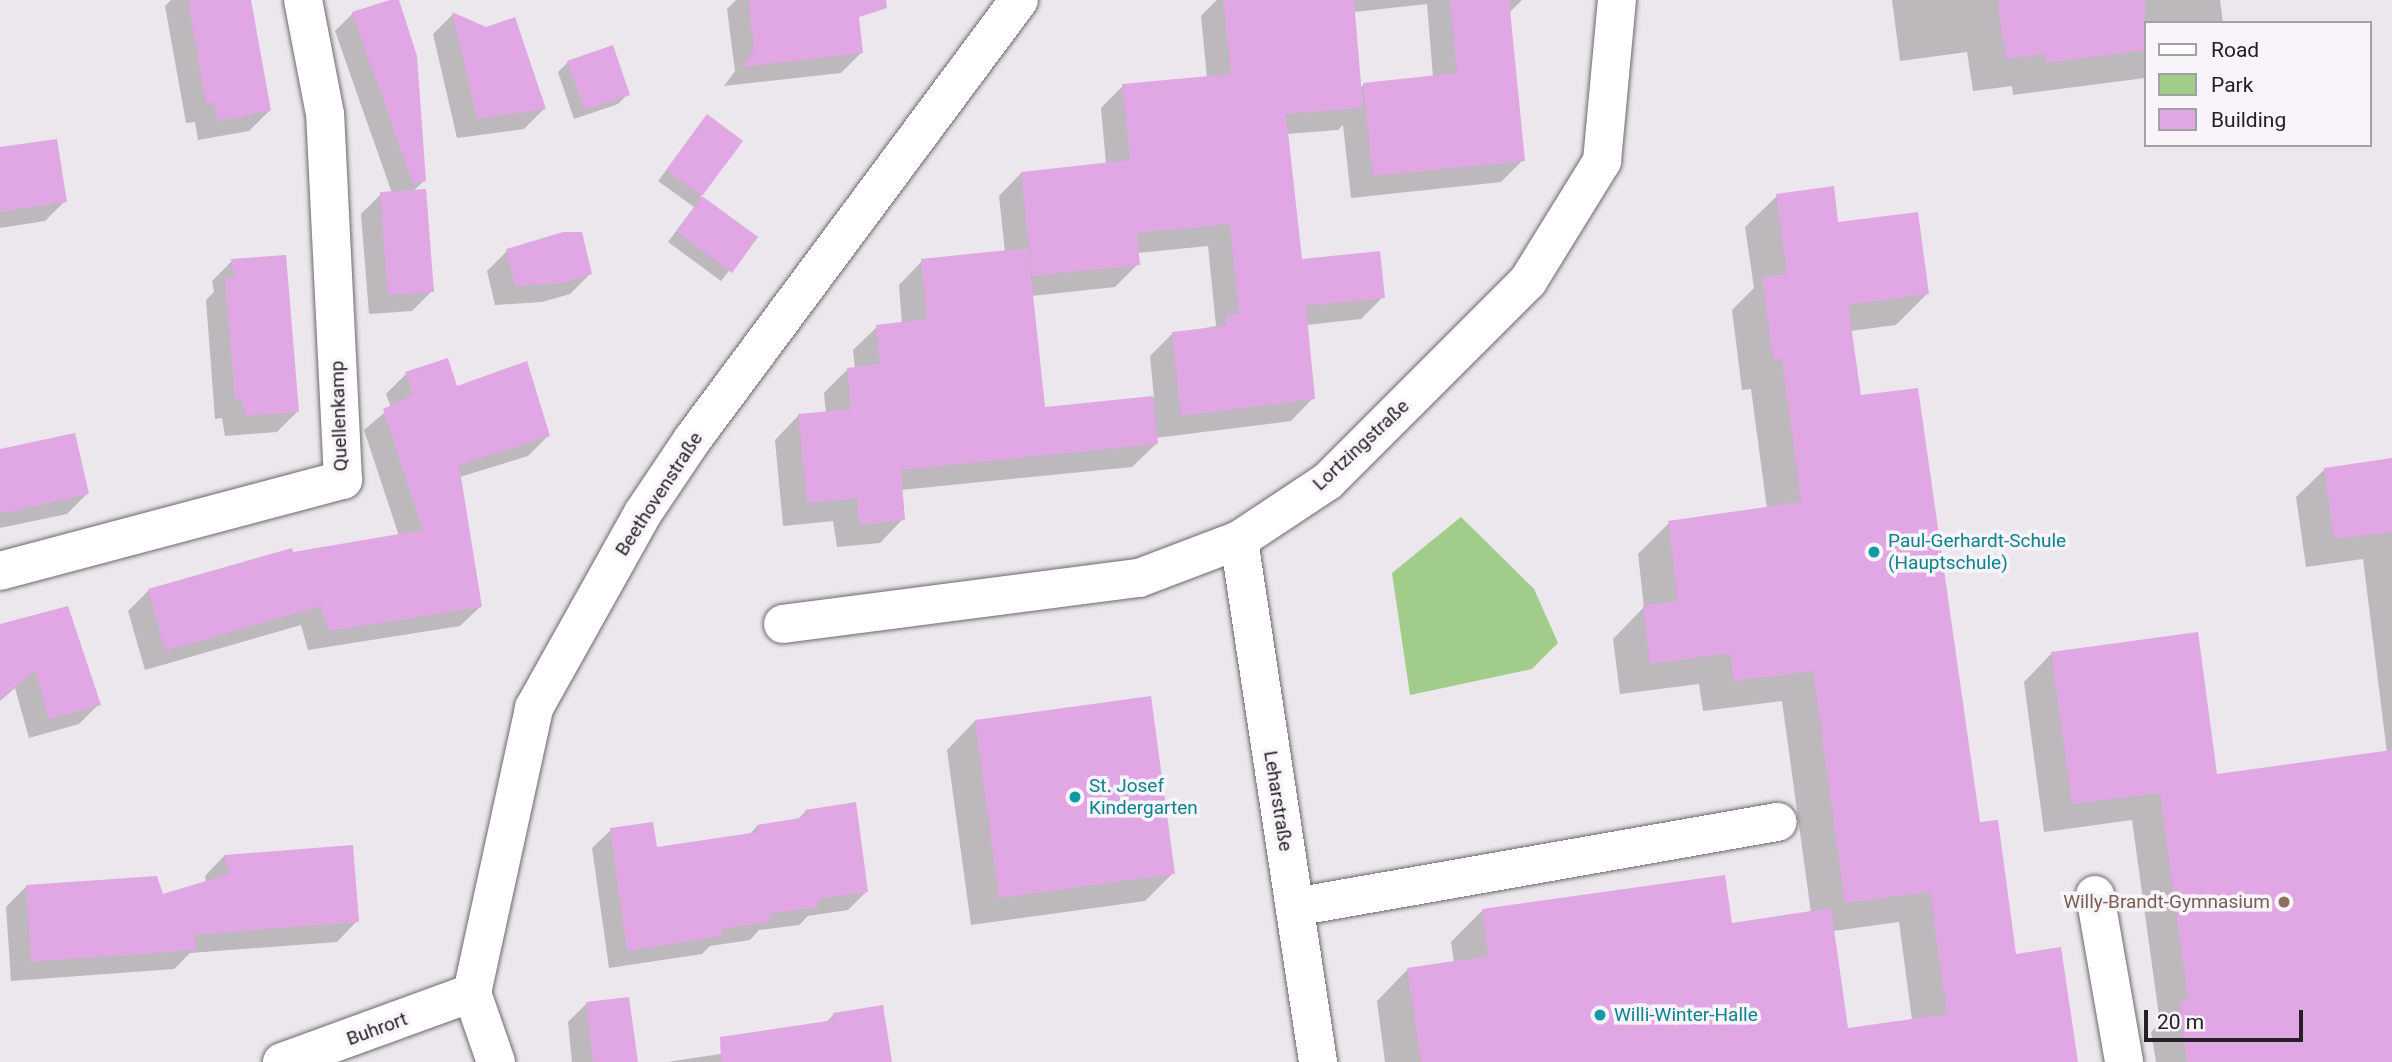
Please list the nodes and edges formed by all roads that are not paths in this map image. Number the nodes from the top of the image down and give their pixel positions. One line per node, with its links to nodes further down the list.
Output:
1 (303, 0): 5 (street, Quellenkamp)
2 (1019, 0): 10 (street, Beethovenstraße)
3 (1617, 0): 4 (street, Lortzingstraße)
4 (1238, 540): 6 (street, Lortzingstraße); 9 (street, Leharstraße)
5 (0, 571)
6 (783, 624)
7 (1778, 822): 9 (street)
8 (2095, 895): 14 (street)
9 (1295, 907): 13 (street, Leharstraße)
10 (472, 993): 11 (street, Buhrort); 12 (street)
11 (282, 1062)
12 (496, 1062)
13 (1318, 1062)
14 (2124, 1062)

